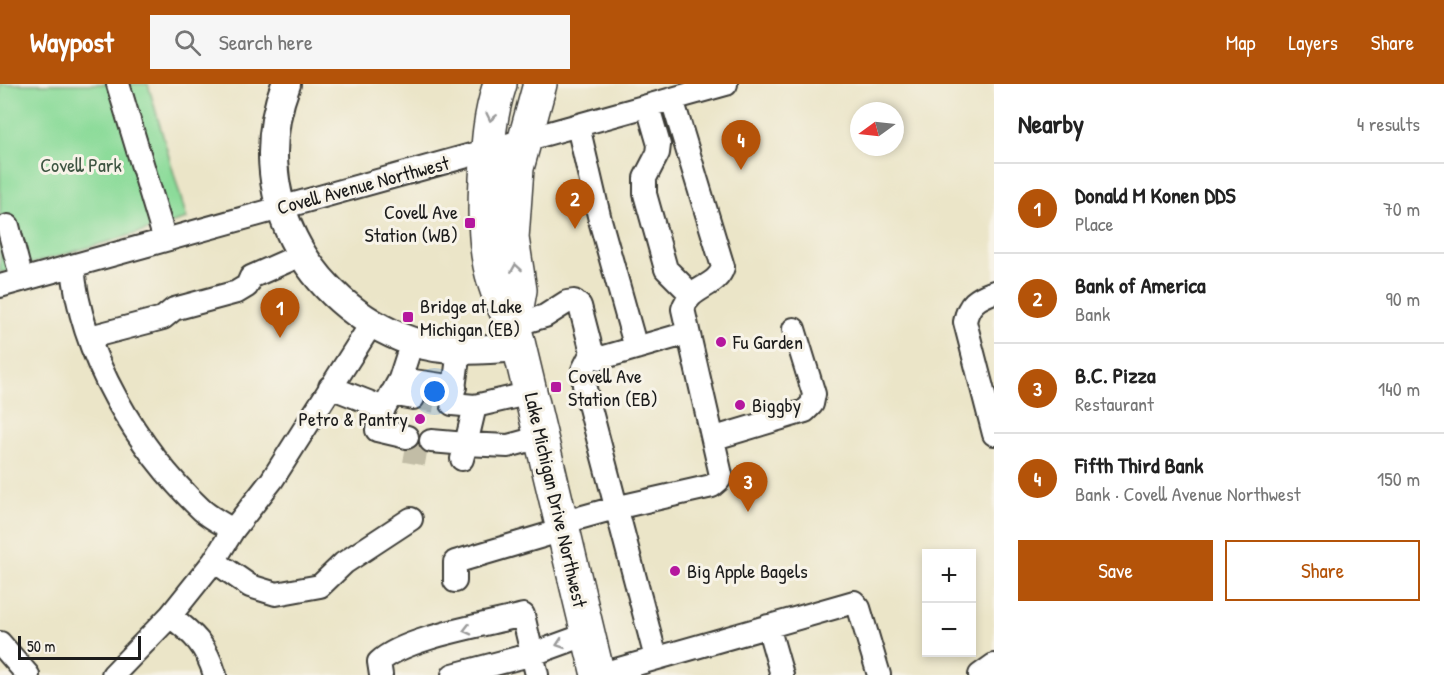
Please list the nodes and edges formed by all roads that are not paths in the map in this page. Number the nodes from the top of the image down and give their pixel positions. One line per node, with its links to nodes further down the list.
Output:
1 (118, 84): 13 (street)
2 (286, 84): 11 (main road)
3 (500, 84): 10 (highway, Lake Michigan Drive Northwest, one-way to 10)
4 (540, 84): 9 (highway, Lake Michigan Drive Northwest)
5 (726, 84): 6 (street, Covell Avenue Northwest)
6 (672, 99): 7 (street, Covell Avenue Northwest); 19 (street)
7 (648, 107): 8 (street, Covell Avenue Northwest); 19 (street)
8 (578, 126): 9 (street, Covell Avenue Northwest); 26 (street)
9 (524, 141): 10 (street, Covell Avenue Northwest); 23 (highway, Lake Michigan Drive Northwest, one-way to 9)
10 (487, 150): 11 (street, Covell Avenue Northwest); 23 (highway, Lake Michigan Drive Northwest)
11 (281, 207): 13 (street, Covell Avenue Northwest); 14 (main road)
12 (8, 226): 16 (street)
13 (165, 240): 15 (street, Covell Avenue Northwest)
14 (303, 254): 20 (main road); 24 (street)
15 (73, 266): 16 (street, Covell Avenue Northwest); 24 (street)
16 (22, 280): 17 (street, Covell Avenue Northwest)
17 (0, 286)
18 (994, 292): 35 (street)
19 (691, 294): 22 (street)
20 (372, 324): 25 (main road); 29 (street)
21 (794, 328): 37 (street)
22 (688, 333): 26 (street); 37 (street)
23 (516, 336): 27 (main road); 28 (street); 30 (highway, Lake Michigan Drive Northwest)
24 (90, 337): 44 (street)
25 (412, 342): 27 (main road); 31 (street)
26 (636, 348): 28 (street)
27 (459, 350): 33 (street)
28 (592, 352): 41 (street)
29 (330, 387): 31 (street); 44 (street)
30 (531, 393): 34 (street); 36 (highway, Lake Michigan Drive Northwest)
31 (392, 394): 32 (street); 33 (street); 38 (street)
32 (413, 398)
33 (448, 398): 34 (street)
34 (475, 406): 39 (street)
35 (994, 434)
36 (541, 437): 39 (street); 43 (highway, Lake Michigan Drive Northwest)
37 (715, 438): 41 (street)
38 (406, 444)
39 (466, 444): 40 (street)
40 (430, 448)
41 (615, 508): 43 (street); 51 (street)
42 (411, 519): 45 (street)
43 (562, 527): 46 (street); 49 (highway, Lake Michigan Drive Northwest)
44 (233, 530): 45 (street)
45 (214, 561): 47 (street)
46 (455, 581)
47 (170, 616): 55 (street); 56 (street)
48 (768, 626): 51 (street); 60 (street); 61 (street)
49 (588, 634): 52 (street, one-way to 52); 59 (highway, Lake Michigan Drive Northwest)
50 (0, 643): 54 (street)
51 (656, 658): 59 (street)
52 (535, 665): 57 (street, one-way to 57); 58 (street)
53 (994, 665): 62 (street)
54 (28, 675)
55 (112, 675)
56 (215, 675)
57 (381, 675)
58 (453, 675)
59 (598, 675)
60 (782, 675)
61 (879, 675)
62 (980, 675)

